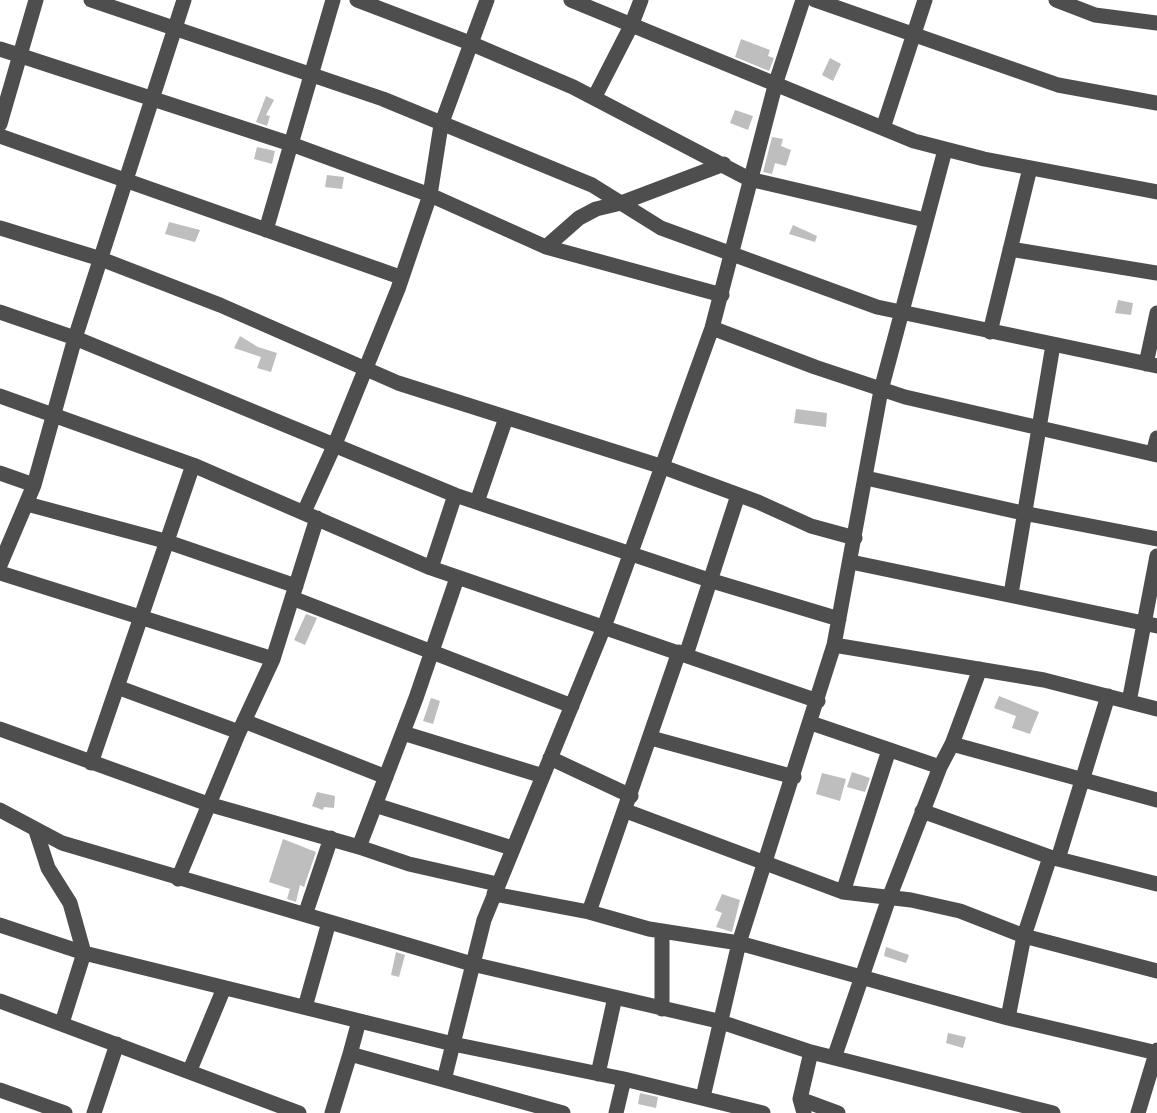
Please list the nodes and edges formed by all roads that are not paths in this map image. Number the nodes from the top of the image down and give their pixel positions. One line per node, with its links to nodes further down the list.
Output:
1 (36, 0): 19 (street)
2 (91, 0): 15 (street)
3 (184, 0): 15 (street)
4 (333, 0): 20 (street)
5 (357, 0): 17 (street)
6 (487, 0): 17 (street)
7 (571, 0): 14 (street)
8 (641, 0): 14 (street)
9 (802, 0): 21 (street)
10 (815, 0): 16 (street)
11 (926, 0): 16 (street)
12 (1056, 0): 13 (street)
13 (1157, 23)
14 (631, 26): 21 (street); 22 (street)
15 (174, 29): 20 (street); 23 (street)
16 (914, 35): 24 (street); 27 (street)
17 (470, 43): 22 (street); 26 (street)
18 (0, 50): 19 (street)
19 (20, 56): 23 (street); 25 (street)
20 (312, 73): 26 (street); 29 (street)
21 (776, 82): 27 (street); 33 (street)
22 (594, 98): 31 (street)
23 (151, 99): 29 (street); 34 (street)
24 (1157, 102)
25 (0, 124)
26 (441, 125): 36 (street); 37 (street)
27 (883, 128): 30 (street)
28 (0, 136): 34 (street)
29 (291, 144): 36 (street); 40 (street)
30 (945, 150): 32 (street); 38 (street)
31 (724, 164): 33 (street); 37 (street)
32 (1030, 168): 35 (street); 42 (street)
33 (749, 179): 38 (street); 43 (street)
34 (126, 182): 40 (street); 44 (street)
35 (1157, 192)
36 (430, 195): 41 (street); 46 (street)
37 (621, 203): 41 (street); 43 (street)
38 (925, 220): 49 (street)
39 (0, 228): 44 (street)
40 (266, 230): 46 (street)
41 (546, 247): 47 (street)
42 (1010, 249): 45 (street); 52 (street)
43 (731, 254): 47 (street); 49 (street)
44 (101, 259): 53 (street); 56 (street)
45 (1157, 273)
46 (400, 277): 56 (street)
47 (722, 296): 51 (street)
48 (0, 312): 53 (street)
49 (900, 313): 52 (street); 57 (street)
50 (1157, 313): 55 (street)
51 (712, 328): 57 (street); 66 (street)
52 (990, 332): 54 (street)
53 (75, 338): 59 (street); 63 (street)
54 (1053, 345): 55 (street); 61 (street)
55 (1152, 365)
56 (365, 370): 60 (street); 63 (street)
57 (881, 390): 61 (street); 68 (street)
58 (0, 396): 59 (street)
59 (53, 416): 65 (street); 69 (street)
60 (506, 418): 66 (street); 72 (street)
61 (1037, 427): 64 (street); 74 (street)
62 (1157, 438): 64 (street)
63 (335, 444): 70 (street); 75 (street)
64 (1155, 454)
65 (193, 465): 75 (street); 78 (street)
66 (663, 467): 71 (street); 79 (street)
67 (0, 473): 69 (street)
68 (866, 478): 74 (street); 76 (street)
69 (34, 485): 73 (street)
70 (455, 495): 72 (street); 83 (street)
71 (738, 495): 76 (street); 86 (street)
72 (477, 502): 79 (street)
73 (27, 504): 78 (street); 82 (street)
74 (1023, 513): 77 (street); 88 (street)
75 (311, 515): 83 (street); 87 (street)
76 (855, 538): 81 (street)
77 (1157, 539)
78 (165, 541): 87 (street); 89 (street)
79 (632, 553): 86 (street); 92 (street)
80 (1157, 556): 91 (street)
81 (851, 562): 88 (street); 90 (street)
82 (0, 565)
83 (431, 568): 85 (street)
84 (0, 573): 89 (street)
85 (457, 578): 92 (street); 94 (street)
86 (709, 580): 90 (street); 95 (street)
87 (294, 592): 94 (street); 96 (street)
88 (1011, 594): 91 (street)
89 (139, 615): 96 (street); 98 (street)
90 (839, 619): 93 (street)
91 (1150, 625): 101 (street)
92 (604, 627): 95 (street); 102 (street)
93 (834, 645): 97 (street); 100 (street)
94 (432, 653): 102 (street); 107 (street)
95 (682, 654): 100 (street); 108 (street)
96 (273, 659): 105 (street)
97 (980, 669): 99 (street); 109 (street)
98 (117, 687): 105 (street); 112 (street)
99 (1108, 696): 101 (street); 117 (street)
100 (818, 701): 104 (street)
101 (1129, 702): 103 (street)
102 (572, 706): 111 (street)
103 (1157, 709)
104 (811, 723): 110 (street); 116 (street)
105 (241, 727): 114 (street); 120 (street)
106 (0, 729): 112 (street)
107 (403, 733): 114 (street); 115 (street)
108 (651, 738): 116 (street); 118 (street)
109 (952, 744): 113 (street); 117 (street)
110 (889, 750): 113 (street); 134 (street)
111 (550, 758): 115 (street); 118 (street)
112 (91, 763): 120 (street)
113 (940, 767): 124 (street)
114 (386, 777): 121 (street)
115 (543, 777): 128 (street)
116 (794, 777): 130 (street)
117 (1082, 780): 119 (street); 129 (street)
118 (631, 796): 123 (street)
119 (1157, 800)
120 (208, 804): 126 (street); 131 (street)
121 (375, 805): 127 (street); 128 (street)
122 (0, 810): 125 (street)
123 (626, 811): 130 (street); 136 (street)
124 (921, 811): 129 (street); 135 (street)
125 (36, 831): 131 (street); 143 (street)
126 (331, 838): 127 (street); 137 (street)
127 (359, 847): 133 (street)
128 (512, 848): 133 (street)
129 (1054, 858): 132 (street); 141 (street)
130 (765, 864): 134 (street); 142 (street)
131 (178, 879): 137 (street)
132 (1157, 884)
133 (495, 889): 136 (street); 144 (street)
134 (843, 892): 135 (street)
135 (889, 898): 141 (street); 146 (street)
136 (589, 912): 140 (street)
137 (304, 915): 138 (street)
138 (329, 922): 144 (street); 150 (street)
139 (0, 925): 143 (street)
140 (662, 931): 142 (street); 151 (street)
141 (1024, 936): 145 (street); 152 (street)
142 (739, 943): 146 (street); 154 (street)
143 (84, 953): 147 (street); 155 (street)
144 (472, 964): 148 (street); 157 (street)
145 (1157, 971)
146 (862, 977): 152 (street); 161 (street)
147 (224, 988): 150 (street); 162 (street)
148 (615, 997): 151 (street); 163 (street)
149 (0, 1001): 155 (street)
150 (305, 1007): 153 (street)
151 (662, 1008): 154 (street)
152 (1008, 1018): 158 (street)
153 (359, 1021): 157 (street); 160 (street)
154 (718, 1021): 159 (street); 167 (street)
155 (62, 1023): 156 (street)
156 (117, 1044): 162 (street); 171 (street)
157 (453, 1044): 163 (street); 165 (street)
158 (1157, 1051): 179 (street)
159 (811, 1052): 161 (street); 168 (street)
160 (350, 1054): 165 (street); 173 (street)
161 (834, 1058): 178 (street)
162 (190, 1070): 169 (street)
163 (598, 1074): 164 (street)
164 (624, 1079): 167 (street); 175 (street)
165 (444, 1080): 174 (street)
166 (0, 1090): 170 (street)
167 (703, 1097): 176 (street)
168 (802, 1106): 177 (street)
169 (279, 1110): 172 (street)
170 (65, 1113)
171 (94, 1113)
172 (299, 1113)
173 (332, 1113)
174 (563, 1113)
175 (616, 1113)
176 (763, 1113)
177 (838, 1113)
178 (1053, 1113)
179 (1138, 1113)

